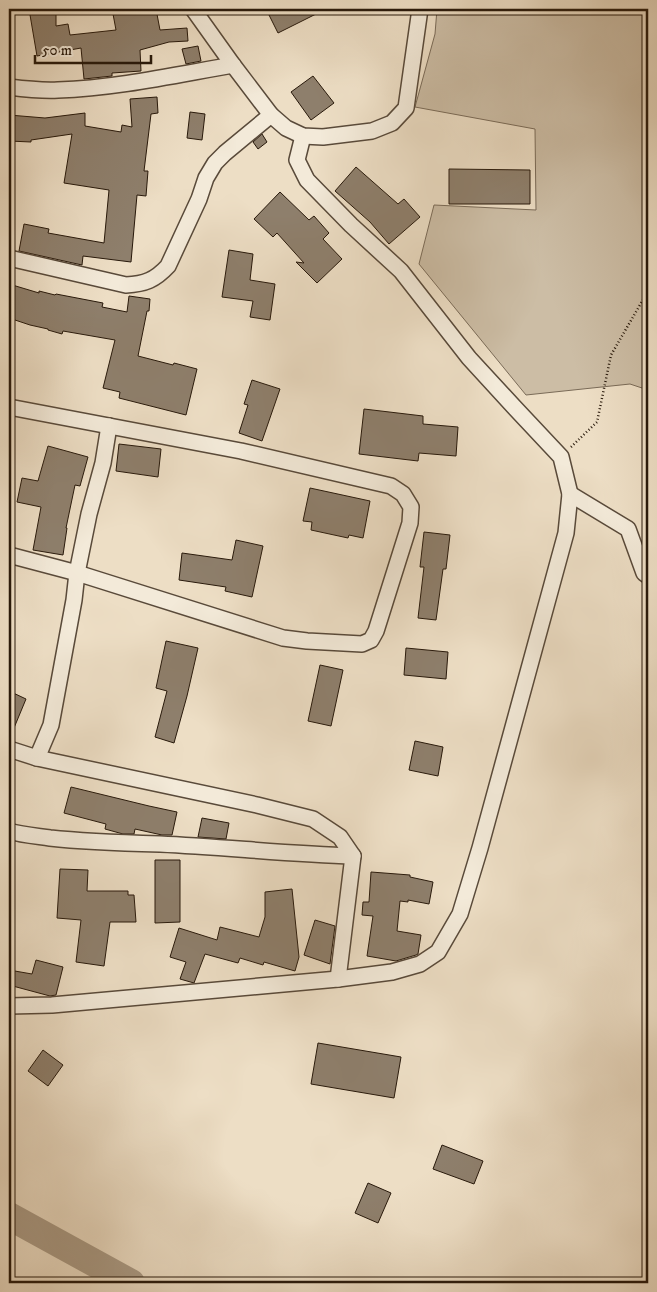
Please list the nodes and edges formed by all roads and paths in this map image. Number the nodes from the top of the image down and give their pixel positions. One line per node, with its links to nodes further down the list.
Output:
1 (193, 9): 3 (street)
2 (420, 9): 6 (street)
3 (233, 66): 4 (street); 5 (street)
4 (9, 86)
5 (272, 115): 6 (street); 7 (street)
6 (304, 136): 11 (street)
7 (9, 258)
8 (648, 291): 11 (path)
9 (9, 407): 10 (street)
10 (108, 426): 14 (street); 14 (street)
11 (561, 457): 12 (street)
12 (570, 494): 15 (street); 20 (street)
13 (9, 555): 14 (street)
14 (77, 573): 17 (street)
15 (648, 576)
16 (9, 749): 17 (street)
17 (37, 758): 19 (street)
18 (9, 831): 19 (street)
19 (353, 856): 20 (street)
20 (338, 979): 21 (street)
21 (9, 1006)

